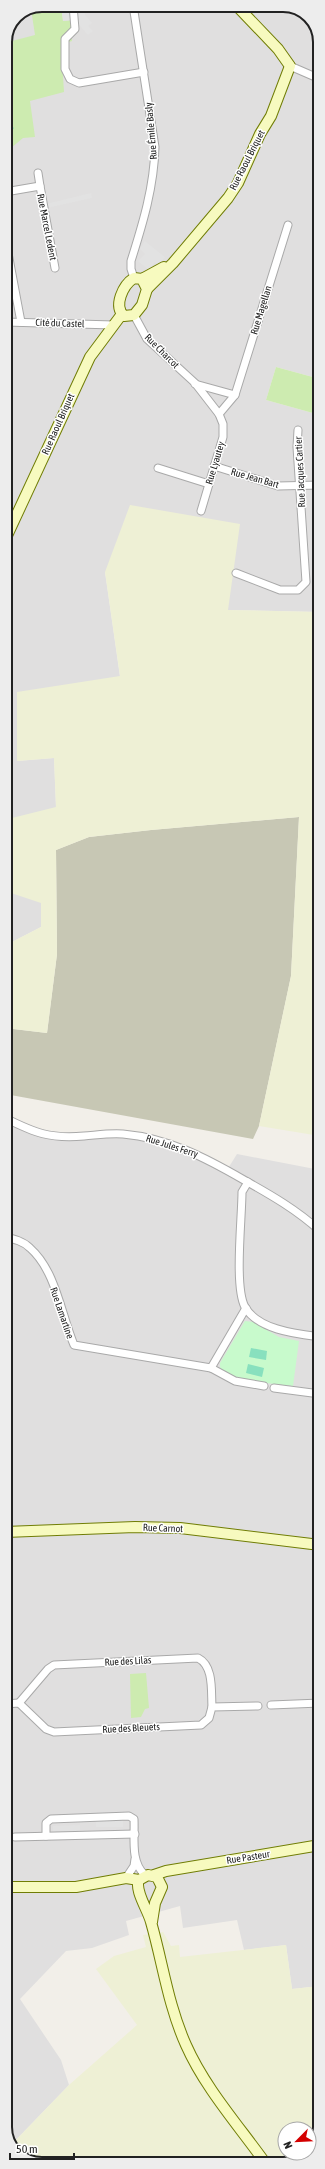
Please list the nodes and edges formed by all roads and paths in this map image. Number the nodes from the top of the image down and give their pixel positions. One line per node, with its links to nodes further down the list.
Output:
1 (74, 12): 5 (street)
2 (134, 12): 5 (street, Rue Émile Basly)
3 (243, 12): 4 (main road)
4 (290, 66): 6 (street); 11 (main road, Rue Raoul Briquet)
5 (144, 73): 14 (street, Rue Émile Basly)
6 (313, 76)
7 (38, 173): 8 (street, Rue Marcel Ledent)
8 (40, 186): 9 (street, Rue Marcel Ledent); 12 (street, Rue Marcel Ledent)
9 (12, 191)
10 (288, 225): 22 (street, Rue Magellan)
11 (173, 263): 14 (main road, Rue Raoul Briquet); 15 (main road, Rue Raoul Briquet)
12 (55, 268)
13 (12, 274): 19 (street)
14 (138, 279): 15 (main road); 16 (main road, Rue Raoul Briquet)
15 (147, 289): 17 (main road, Rue Raoul Briquet)
16 (122, 314): 17 (main road); 20 (main road, Rue Raoul Briquet)
17 (134, 315): 21 (street, Rue Charcot)
18 (12, 322): 19 (street, Cité du Castel)
19 (21, 322): 20 (street, Cité du Castel)
20 (114, 325): 31 (main road, Rue Raoul Briquet)
21 (195, 384): 22 (street, Rue Charcot); 23 (street, Rue Charcot)
22 (235, 395): 23 (street)
23 (220, 414): 25 (street, Rue Lyautey)
24 (298, 430): 29 (street, Rue Jacques Cartier)
25 (214, 466): 27 (street, Rue Lyautey); 29 (street, Rue Jean Bart)
26 (158, 468): 27 (street)
27 (208, 484): 30 (street, Rue Lyautey)
28 (313, 485): 29 (street, Rue Jean Bart)
29 (301, 486): 32 (street, Rue Jacques Cartier)
30 (201, 511)
31 (12, 525)
32 (236, 573)
33 (12, 1122): 34 (street, Rue Jules Ferry)
34 (248, 1182): 35 (street, Rue Jules Ferry); 37 (street)
35 (313, 1225)
36 (12, 1238): 39 (street, Rue Lamartine)
37 (246, 1308): 38 (street); 39 (street)
38 (313, 1336)
39 (211, 1368): 40 (street)
40 (264, 1386)
41 (274, 1388): 42 (street)
42 (313, 1393)
43 (12, 1532): 44 (main road, Rue Carnot)
44 (313, 1544)
45 (19, 1703): 47 (street); 50 (street, Rue des Bleuets); 50 (street, Rue des Lilas)
46 (313, 1703): 48 (street)
47 (12, 1704)
48 (271, 1705)
49 (258, 1706): 50 (street)
50 (212, 1708)
51 (135, 1834): 52 (street); 52 (street); 55 (street)
52 (46, 1836): 53 (street)
53 (15, 1837)
54 (313, 1846): 56 (main road, Rue Pasteur)
55 (136, 1859): 57 (street); 58 (street)
56 (176, 1870): 57 (main road, Rue Pasteur); 60 (main road)
57 (146, 1877): 58 (main road, Rue Pasteur); 60 (main road); 61 (main road)
58 (122, 1879): 59 (main road, Rue Pasteur); 61 (main road)
59 (12, 1887)
60 (162, 1887): 62 (main road)
61 (140, 1895): 62 (main road); 63 (main road)
62 (157, 1897): 63 (main road)
63 (152, 1922): 64 (main road)
64 (261, 2157)

